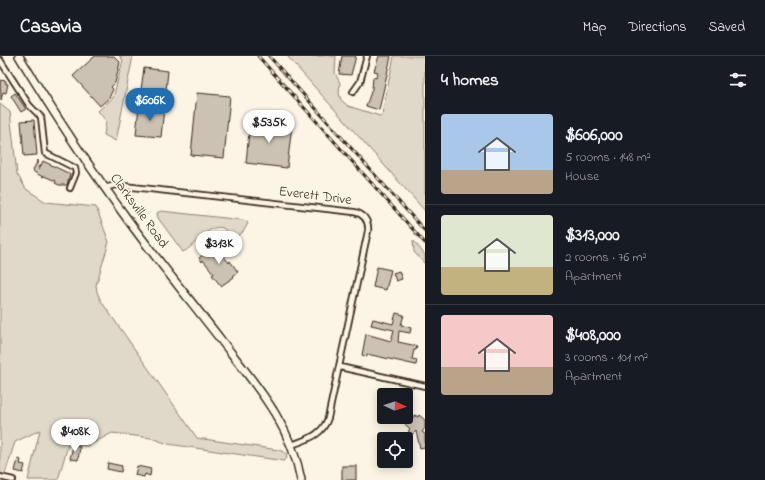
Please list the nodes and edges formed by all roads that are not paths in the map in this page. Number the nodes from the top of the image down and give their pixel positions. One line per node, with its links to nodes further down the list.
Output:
1 (19, 56): 8 (street, Clarksville Road)
2 (367, 56): 6 (street)
3 (0, 60): 4 (street)
4 (6, 70): 5 (street); 7 (street)
5 (0, 72)
6 (353, 92)
7 (70, 188)
8 (105, 188): 9 (street, Everett Drive); 11 (street, Clarksville Road)
9 (340, 367): 10 (street); 11 (street, Everett Drive)
10 (425, 386)
11 (292, 445): 14 (street, Clarksville Road)
12 (0, 477): 13 (street)
13 (13, 480)
14 (301, 480)

